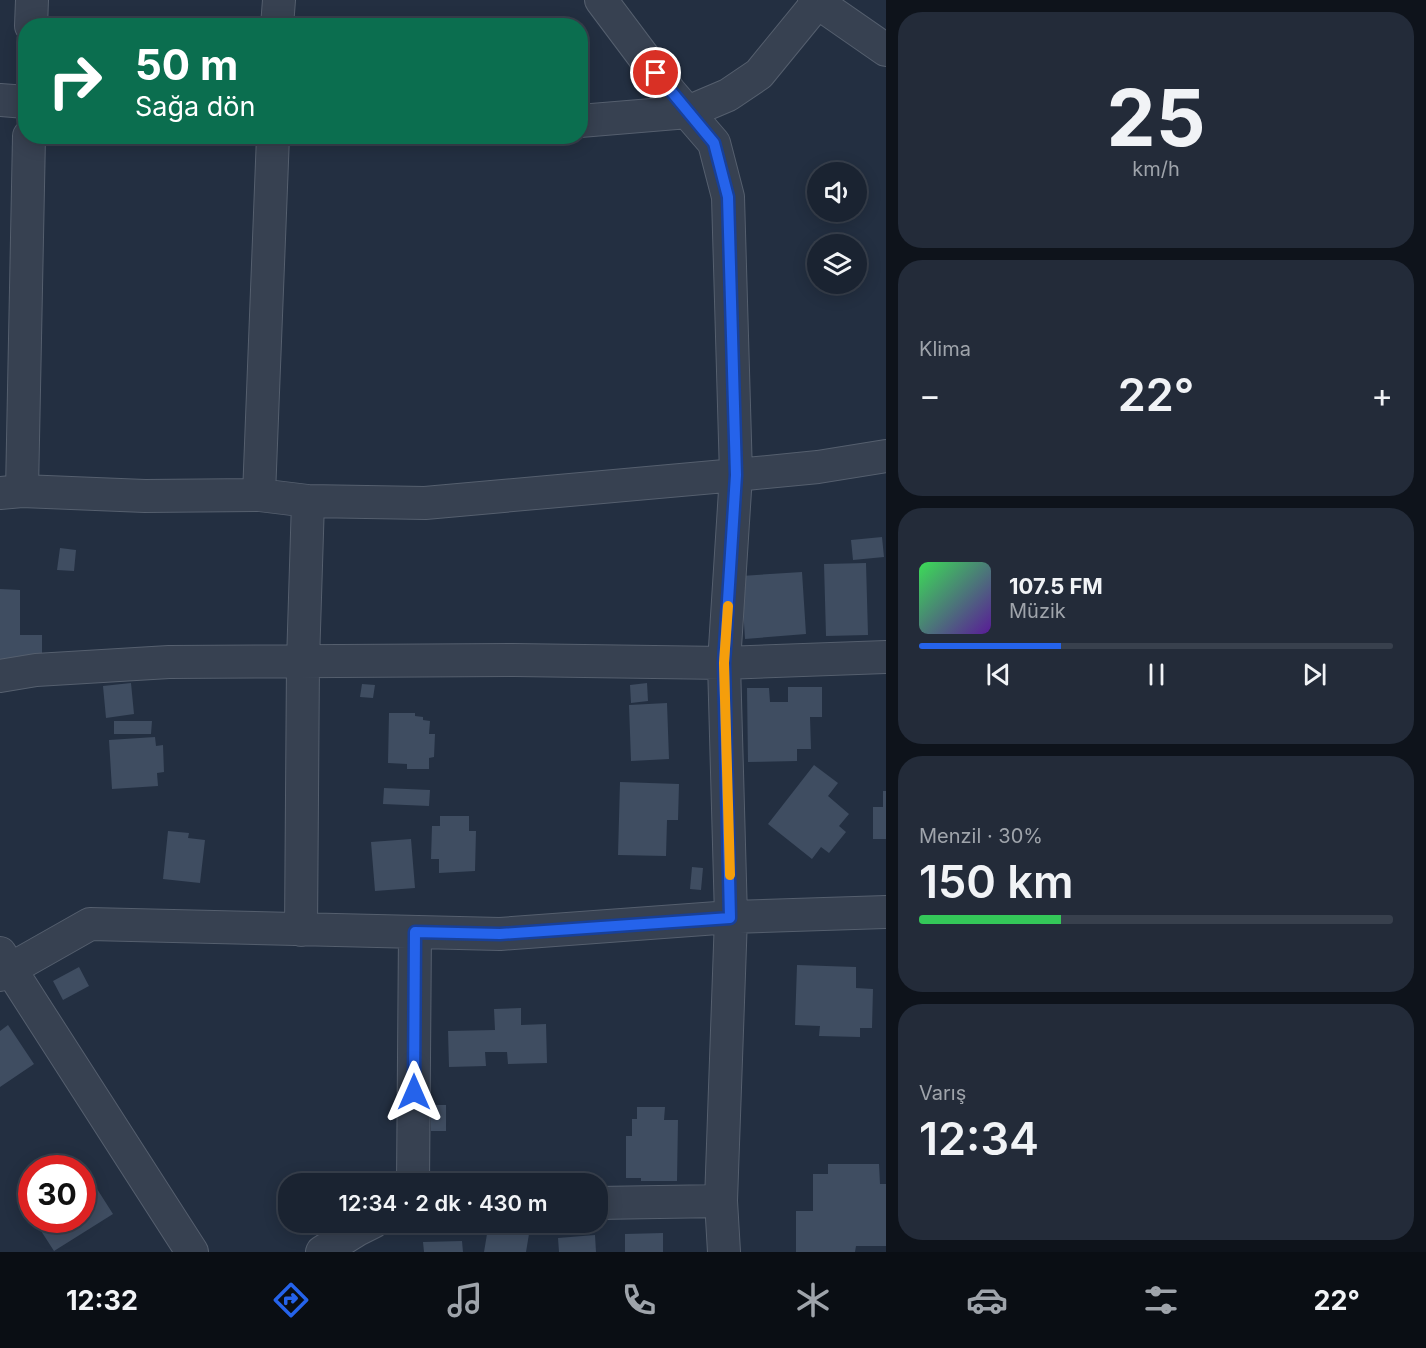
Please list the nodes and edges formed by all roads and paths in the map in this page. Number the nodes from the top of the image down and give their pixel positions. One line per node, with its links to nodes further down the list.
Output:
1 (32, 0): 5 (street)
2 (279, 0): 6 (street)
3 (601, 0): 10 (street)
4 (815, 2): 7 (street); 10 (street)
5 (31, 18)
6 (278, 18)
7 (886, 50)
8 (0, 100): 9 (street)
9 (18, 101)
10 (688, 112): 11 (street); 15 (street)
11 (588, 120)
12 (28, 144): 16 (street)
13 (273, 144): 17 (street)
14 (886, 456): 15 (street)
15 (736, 475): 18 (street); 21 (street)
16 (11, 492): 17 (street)
17 (259, 495): 18 (street)
18 (308, 501): 20 (street)
19 (886, 657): 21 (street)
20 (303, 662): 21 (street); 22 (street); 25 (street)
21 (724, 663): 24 (street)
22 (0, 676)
23 (886, 912): 24 (street)
24 (730, 918): 26 (street); 29 (street)
25 (302, 930): 26 (street); 27 (street)
26 (415, 932): 28 (street)
27 (3, 966): 32 (street)
28 (413, 1173)
29 (722, 1201): 30 (street); 34 (street)
30 (608, 1203)
31 (352, 1233): 33 (street)
32 (192, 1252)
33 (322, 1252)
34 (724, 1252)

